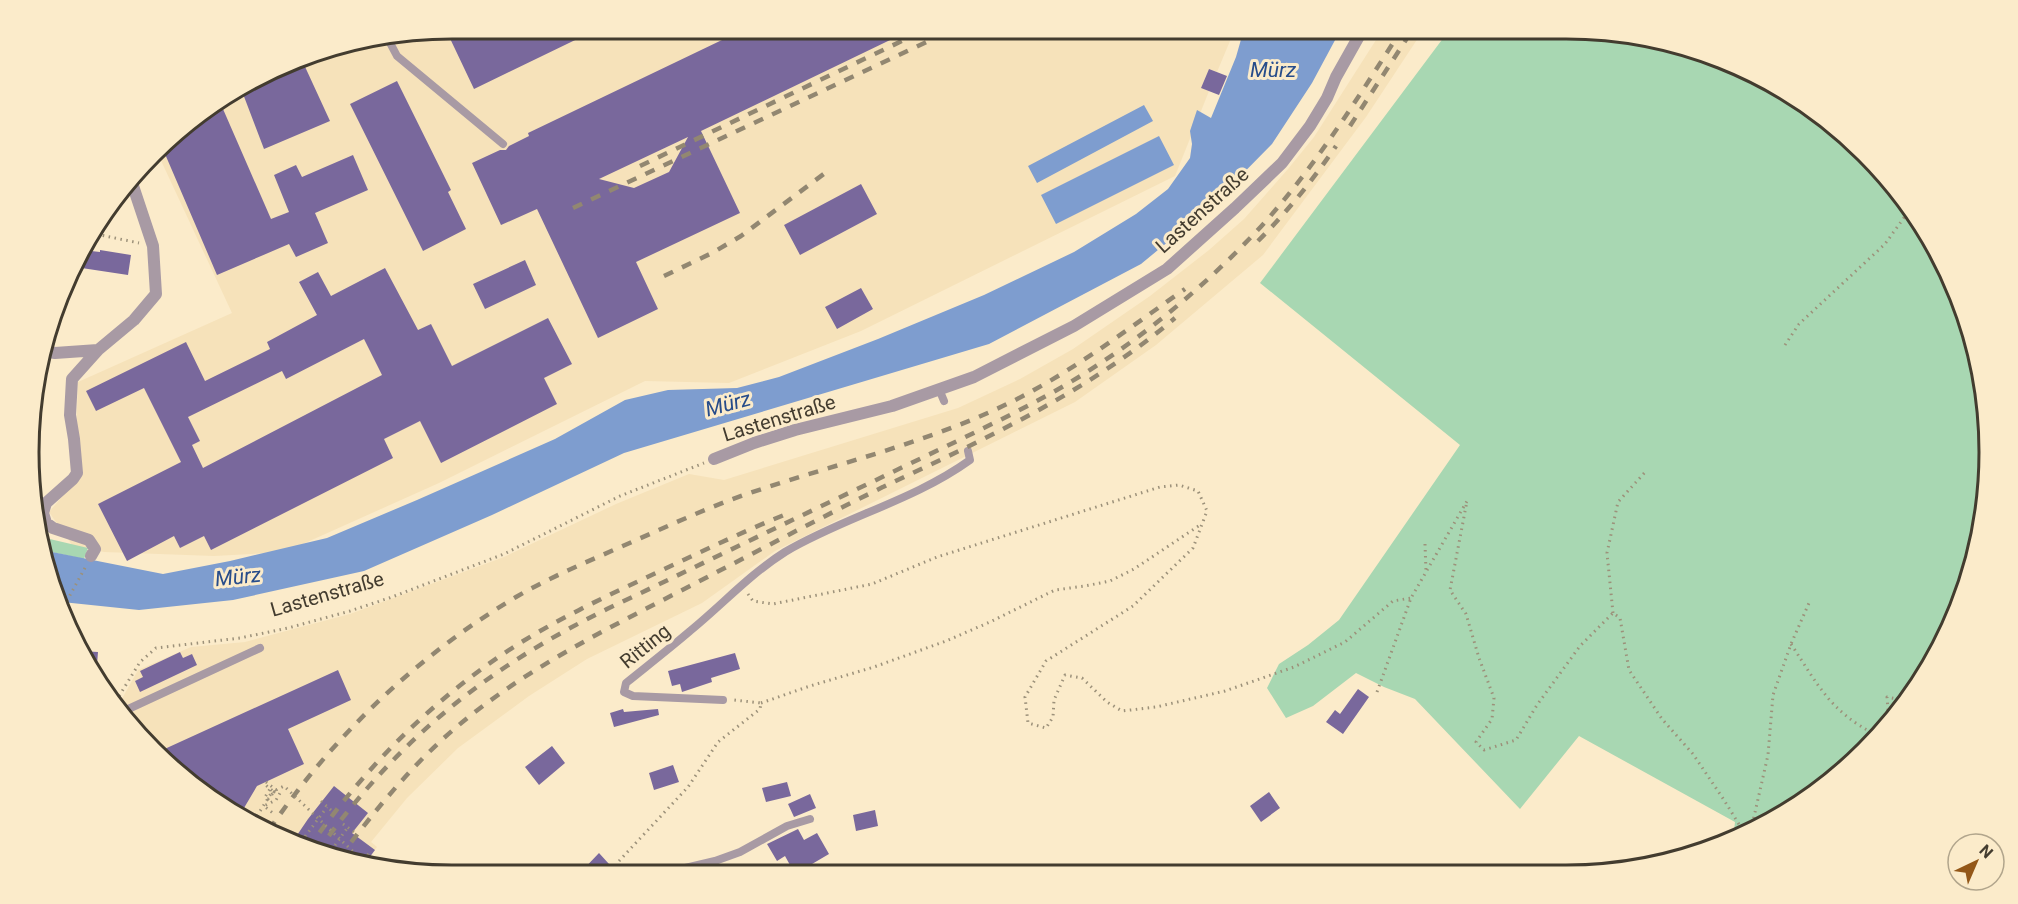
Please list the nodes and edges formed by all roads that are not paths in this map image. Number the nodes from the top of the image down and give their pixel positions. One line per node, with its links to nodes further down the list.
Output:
1 (1357, 39): 8 (street, Lastenstraße)
2 (391, 44): 3 (lane)
3 (503, 144)
4 (134, 189): 5 (street)
5 (98, 350): 6 (street); 9 (street)
6 (51, 352)
7 (968, 451): 13 (lane, Ritting)
8 (714, 459)
9 (44, 511)
10 (45, 520): 11 (street)
11 (91, 556)
12 (260, 648): 14 (lane)
13 (723, 700)
14 (129, 709)
15 (810, 819): 16 (lane)
16 (698, 865)

